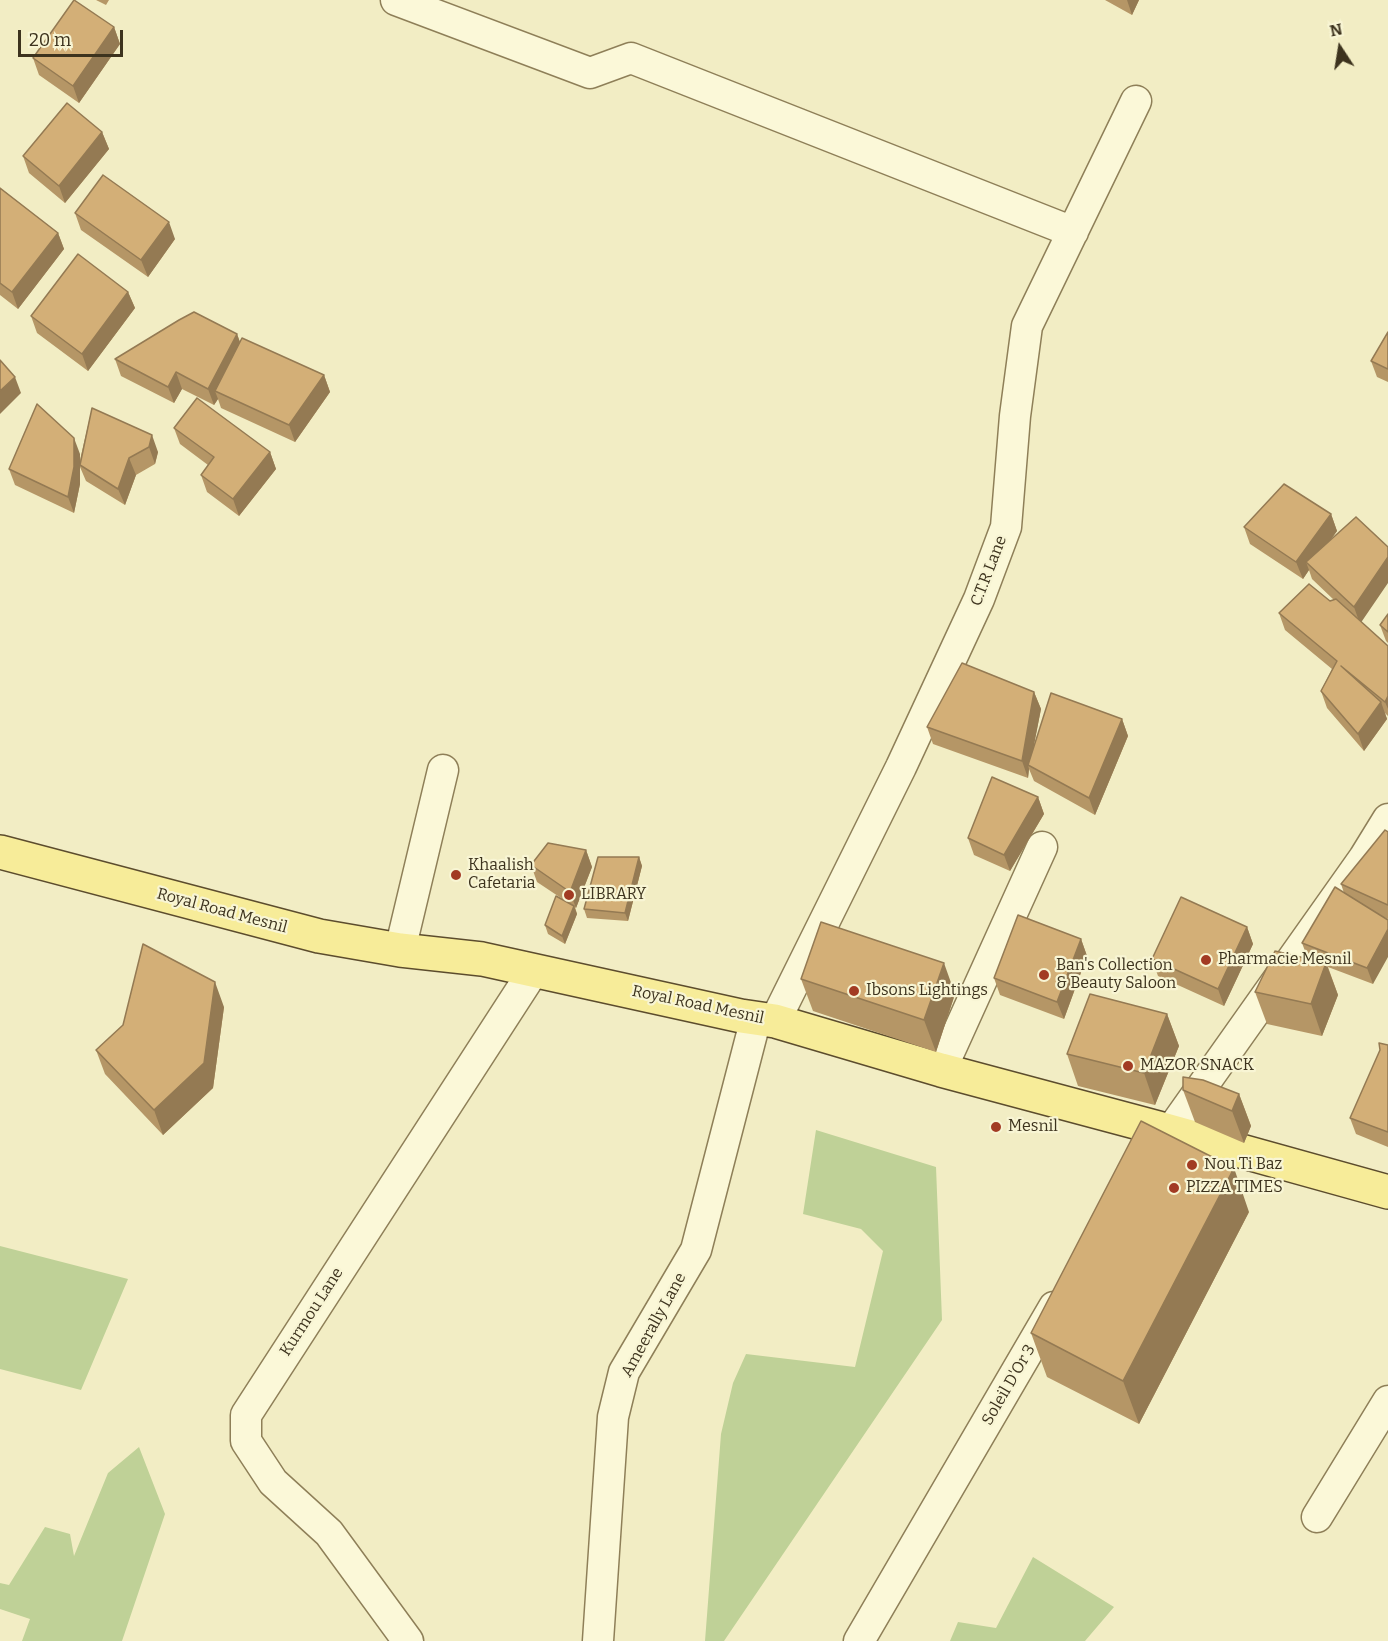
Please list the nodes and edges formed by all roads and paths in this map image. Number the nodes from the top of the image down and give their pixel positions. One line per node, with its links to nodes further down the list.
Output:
1 (396, 0): 3 (street)
2 (1136, 101): 3 (street, C.T.R Lane)
3 (1073, 232): 10 (street, C.T.R Lane)
4 (443, 770): 8 (street)
5 (1388, 819): 12 (street)
6 (1042, 846): 11 (street)
7 (0, 852): 8 (main road, Royal Road Mesnil)
8 (400, 950): 9 (main road, Royal Road Mesnil)
9 (534, 970): 10 (main road, Royal Road Mesnil); 17 (street, Kurmou Lane)
10 (766, 1019): 11 (main road, Royal Road Mesnil); 18 (street, Ameerally Lane)
11 (941, 1070): 12 (main road, Royal Road Mesnil)
12 (1158, 1136): 13 (main road, Royal Road Mesnil)
13 (1388, 1192)
14 (1069, 1282): 19 (street, Soleil D'Or 3)
15 (1388, 1401): 16 (street)
16 (1317, 1516)
17 (408, 1641)
18 (598, 1641)
19 (859, 1641)

